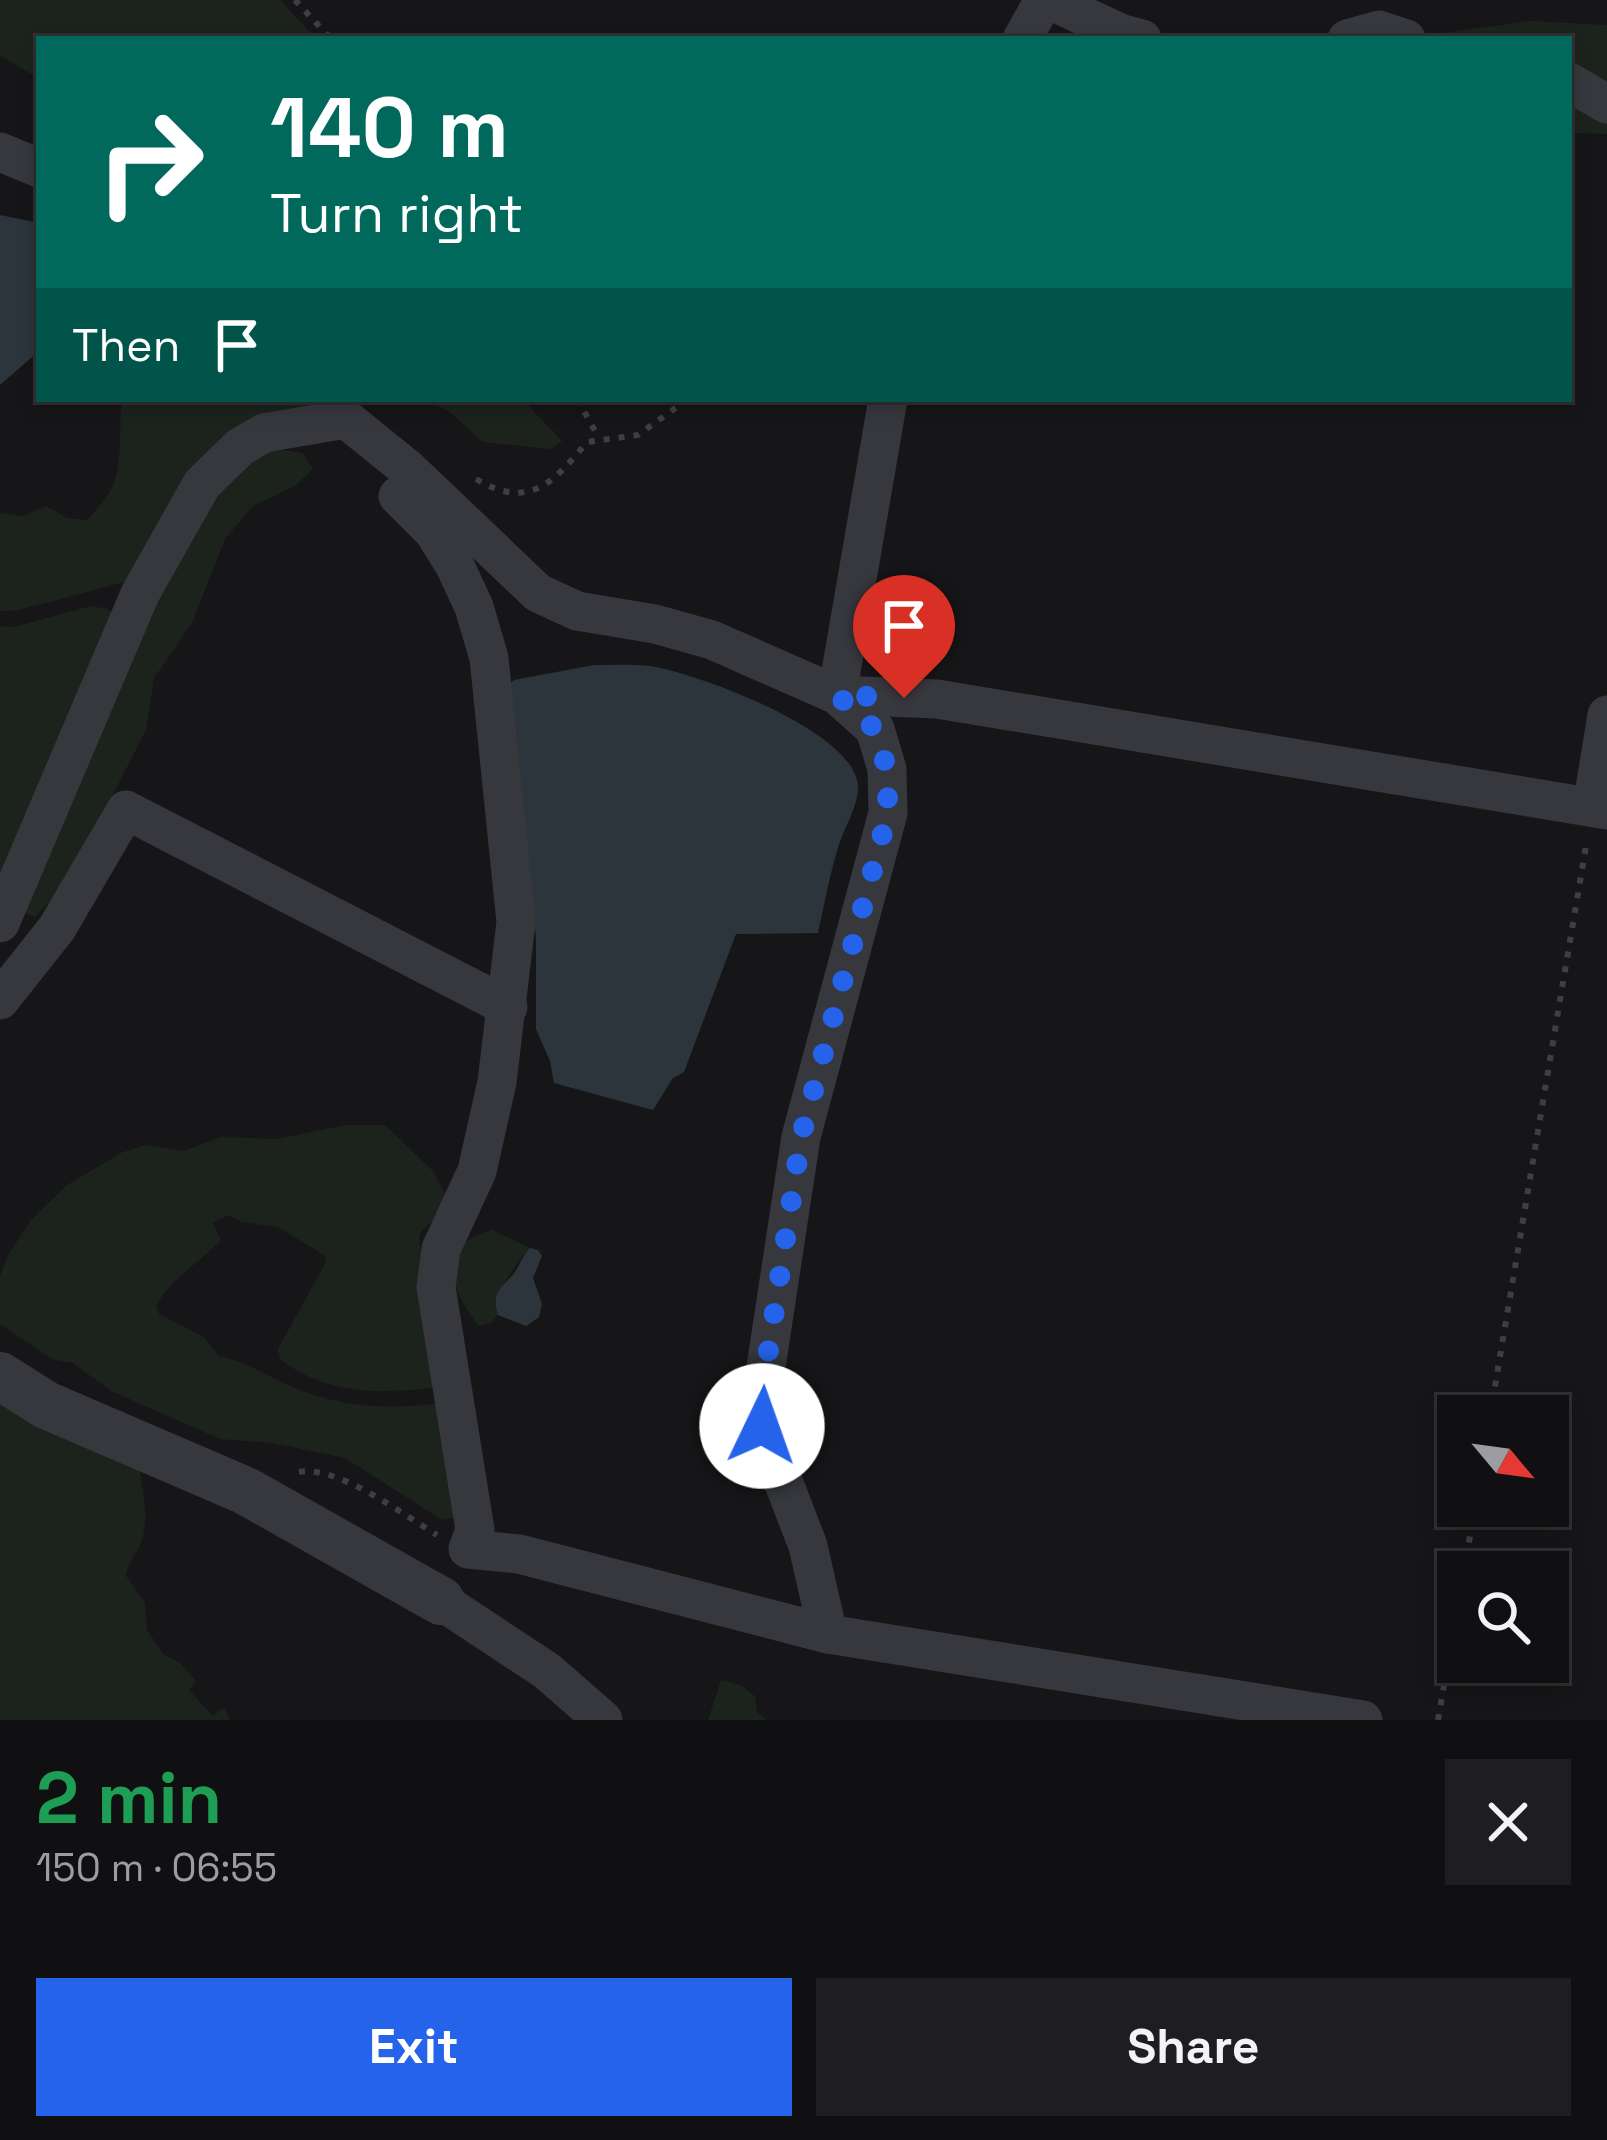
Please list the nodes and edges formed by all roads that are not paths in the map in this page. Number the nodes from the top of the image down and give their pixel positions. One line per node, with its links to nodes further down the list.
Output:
1 (1047, 0): 2 (street); 3 (street)
2 (1024, 36)
3 (1131, 36)
4 (1357, 36): 5 (street)
5 (1397, 36)
6 (1572, 84): 7 (street)
7 (1607, 104)
8 (0, 152): 9 (street)
9 (36, 167)
10 (887, 402): 12 (street)
11 (346, 409): 12 (street); 15 (street); 17 (street)
12 (837, 695): 14 (street); 20 (street)
13 (1607, 715): 14 (street)
14 (1599, 808)
15 (0, 923)
16 (0, 1000): 17 (street)
17 (508, 1007): 20 (street)
18 (0, 1376): 19 (street)
19 (442, 1601): 21 (street)
20 (828, 1634): 22 (street)
21 (603, 1720)
22 (1363, 1720)

